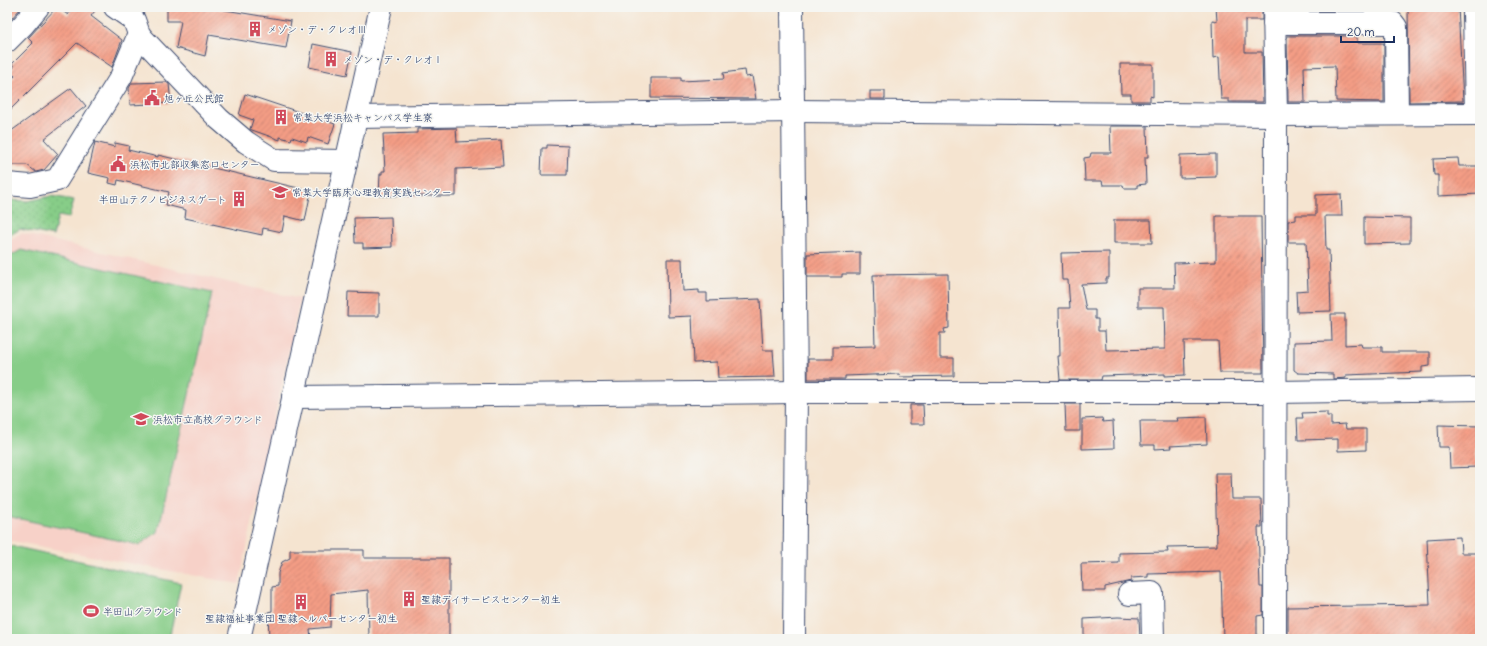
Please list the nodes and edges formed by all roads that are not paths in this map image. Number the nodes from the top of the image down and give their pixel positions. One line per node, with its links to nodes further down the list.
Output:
1 (38, 7): 8 (street)
2 (115, 7): 7 (street)
3 (381, 7): 13 (street)
4 (792, 7): 9 (street)
5 (1474, 12): 11 (street)
6 (1274, 15): 10 (street); 12 (street)
7 (139, 34): 14 (street); 15 (street)
8 (7, 41)
9 (794, 111): 12 (street); 13 (street); 17 (street)
10 (1397, 114): 11 (street); 12 (street)
11 (1478, 114)
12 (1276, 115): 18 (street)
13 (357, 117): 14 (street)
14 (346, 161): 19 (street)
15 (7, 184)
16 (1480, 389): 18 (street)
17 (796, 392): 18 (street); 19 (street); 22 (street)
18 (1275, 392): 24 (street)
19 (293, 398): 21 (street)
20 (1129, 594): 23 (street)
21 (239, 639)
22 (794, 639)
23 (1153, 639)
24 (1275, 639)

